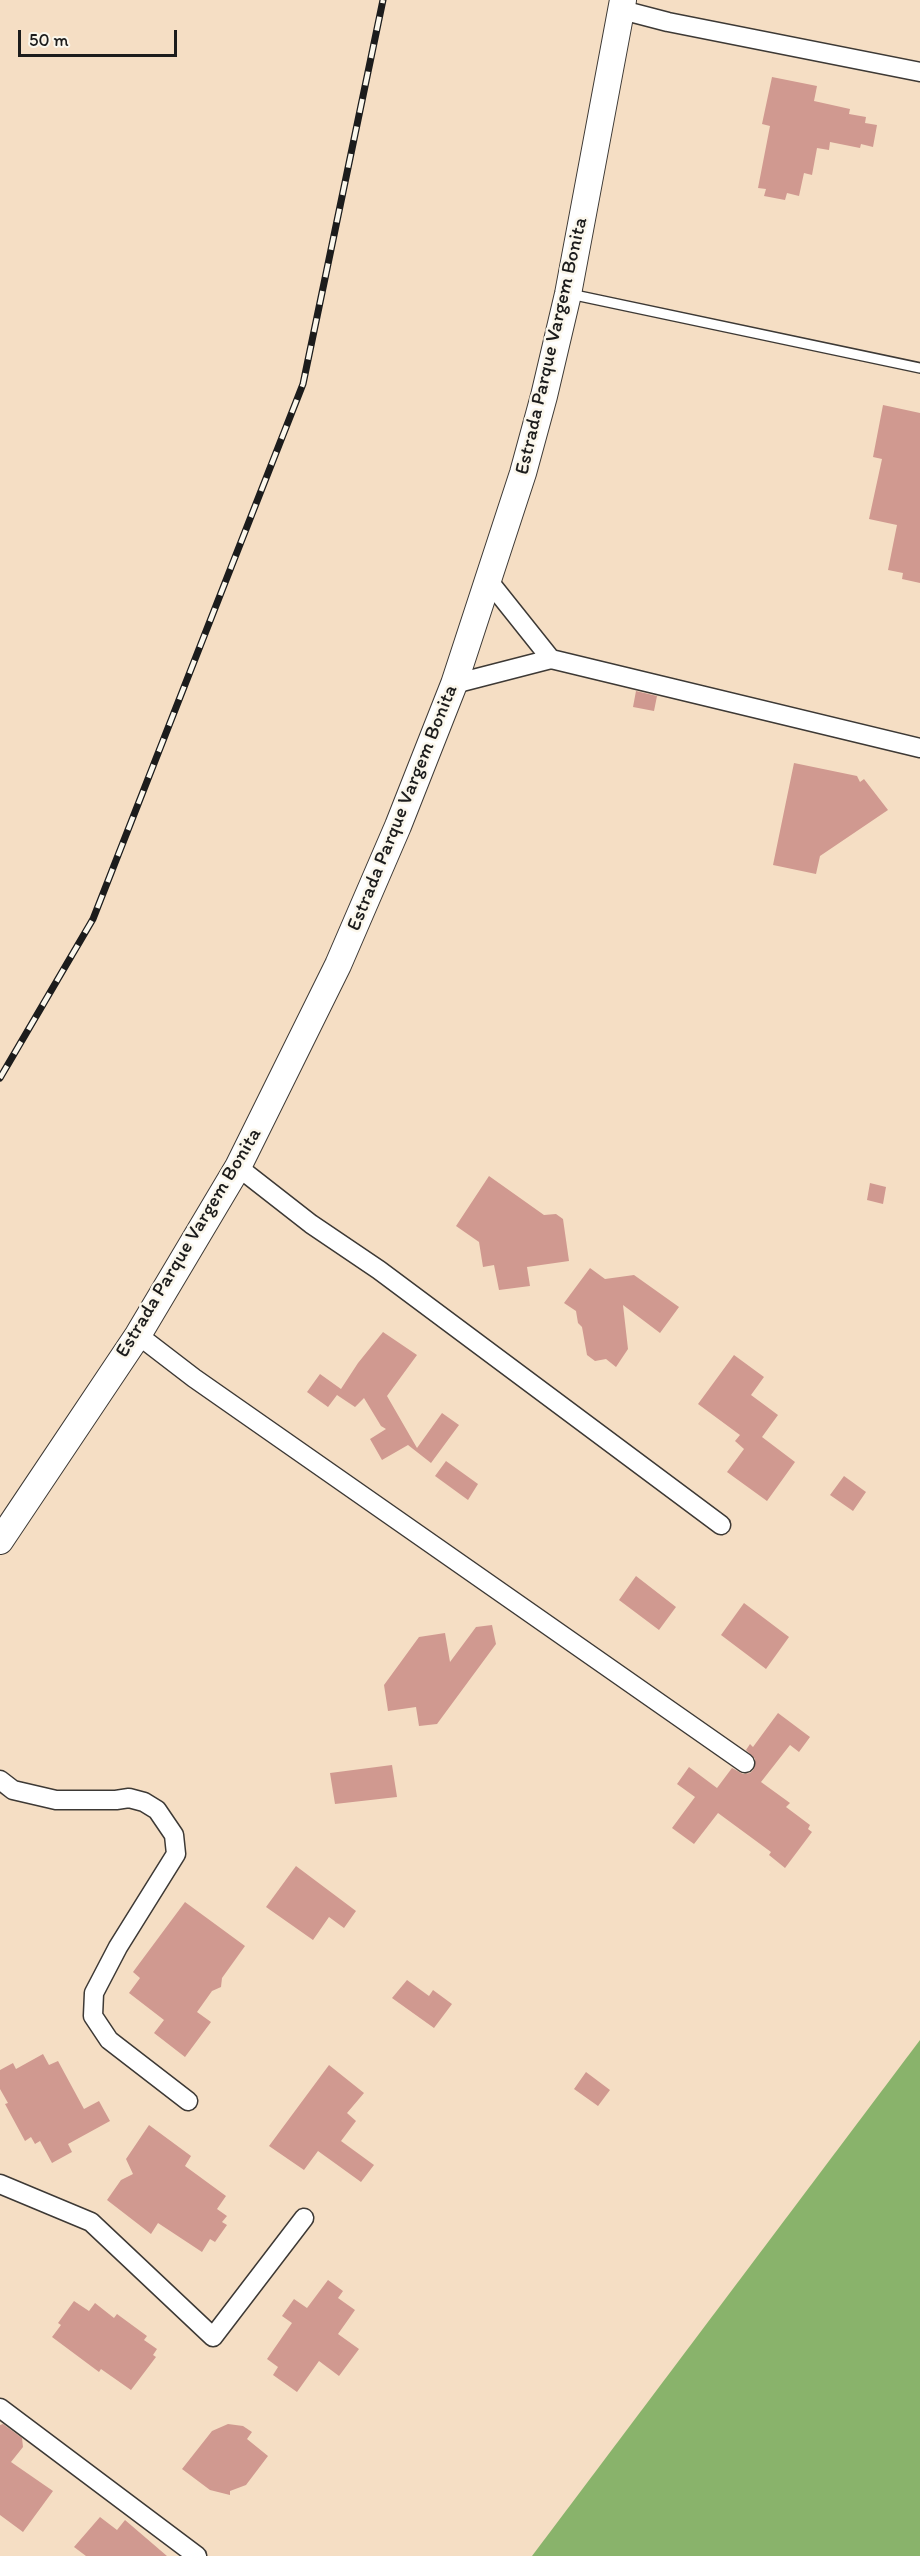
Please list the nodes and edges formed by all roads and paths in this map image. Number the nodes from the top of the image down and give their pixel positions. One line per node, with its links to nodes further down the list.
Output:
1 (622, 5): 2 (street); 3 (main road, Estrada Parque Vargem Bonita)
2 (920, 72)
3 (568, 294): 4 (lane); 5 (main road, Estrada Parque Vargem Bonita)
4 (920, 368)
5 (488, 580): 6 (street); 7 (main road, Estrada Parque Vargem Bonita)
6 (551, 659): 7 (street); 8 (street)
7 (454, 684): 9 (main road, Estrada Parque Vargem Bonita)
8 (920, 748)
9 (238, 1167): 10 (main road, Estrada Parque Vargem Bonita); 11 (street)
10 (138, 1335): 12 (main road, Estrada Parque Vargem Bonita); 13 (street)
11 (721, 1525)
12 (0, 1541)
13 (745, 1763)
14 (0, 1780): 15 (street)
15 (188, 2101)
16 (0, 2184): 17 (street)
17 (304, 2218)
18 (0, 2408): 19 (street)
19 (196, 2556)

